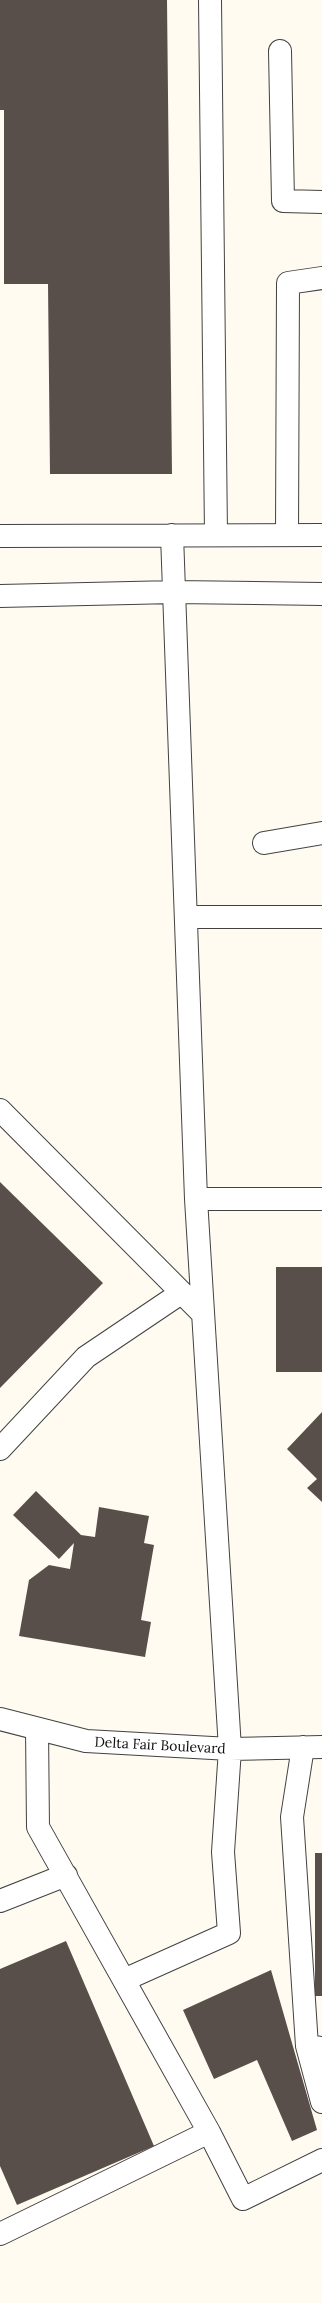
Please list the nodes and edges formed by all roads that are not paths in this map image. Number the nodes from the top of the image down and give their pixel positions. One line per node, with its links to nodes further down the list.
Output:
1 (210, 0): 6 (street)
2 (280, 51): 3 (street)
3 (322, 202)
4 (322, 278): 7 (street)
5 (172, 535): 6 (street); 9 (street); 10 (street)
6 (216, 535): 7 (street)
7 (287, 535): 8 (street)
8 (322, 535)
9 (0, 536)
10 (174, 592): 11 (street); 12 (street); 15 (street)
11 (322, 594)
12 (0, 596)
13 (322, 833): 14 (street)
14 (264, 843)
15 (187, 917): 16 (street); 18 (street)
16 (322, 917)
17 (0, 1110): 20 (street)
18 (196, 1199): 19 (street); 21 (street)
19 (322, 1199)
20 (180, 1293): 21 (street); 22 (street)
21 (202, 1313): 26 (street)
22 (0, 1449)
23 (0, 1719): 24 (street, Delta Fair Boulevard)
24 (36, 1729): 26 (street, Delta Fair Boulevard); 27 (street)
25 (313, 1747): 26 (street, Delta Fair Boulevard); 30 (street)
26 (230, 1749): 29 (street)
27 (66, 1875): 28 (street); 29 (street)
28 (0, 1901)
29 (124, 1980): 32 (street)
30 (315, 2047): 31 (street)
31 (322, 2102)
32 (209, 2132): 33 (street); 34 (street)
33 (322, 2160)
34 (0, 2234)

